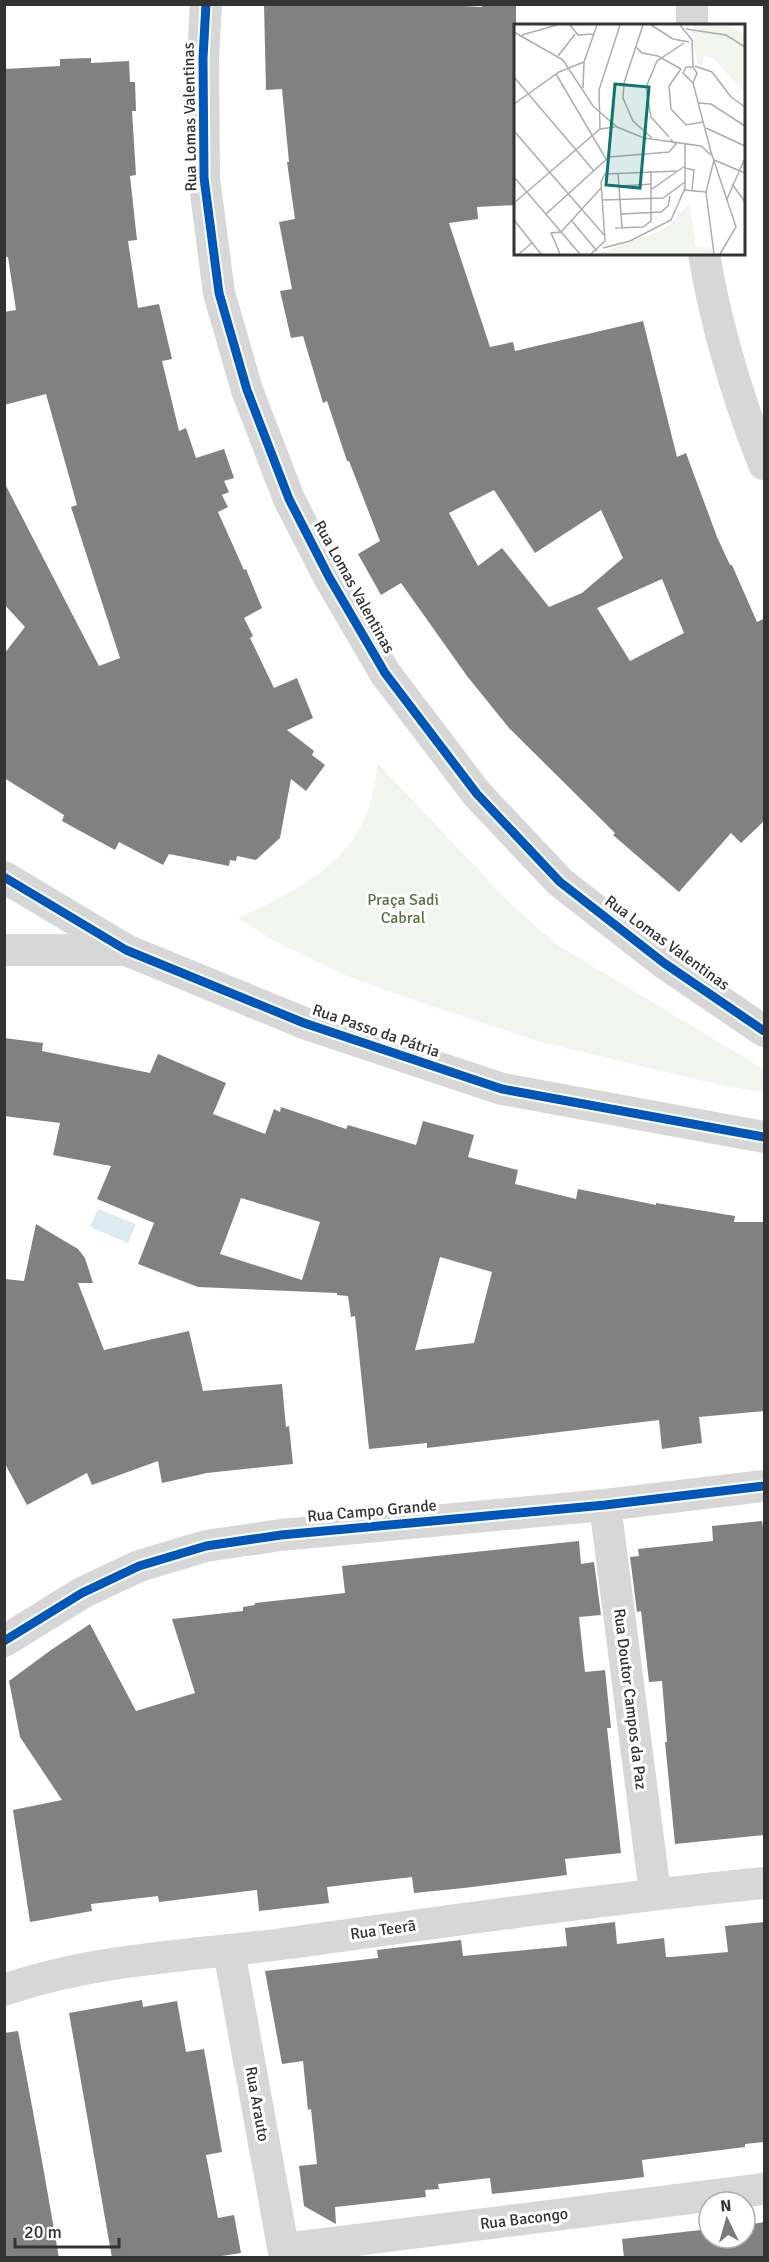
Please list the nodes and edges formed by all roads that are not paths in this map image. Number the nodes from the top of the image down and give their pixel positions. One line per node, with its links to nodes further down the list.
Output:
1 (206, 4): 9 (street, Rua Lomas Valentinas)
2 (693, 4): 3 (street)
3 (692, 24)
4 (704, 255): 5 (street)
5 (765, 464)
6 (4, 877): 8 (street, Rua Passo da Pátria)
7 (4, 950): 8 (street)
8 (126, 950): 10 (street, Rua Passo da Pátria)
9 (765, 1031)
10 (765, 1137)
11 (765, 1486): 12 (street, Rua Campo Grande)
12 (604, 1505): 13 (street, Rua Campo Grande); 15 (street, Rua Doutor Campos da Paz)
13 (4, 1641)
14 (765, 1883): 15 (street, Rua Teerã)
15 (655, 1893): 16 (street, Rua Teerã)
16 (229, 1951): 17 (street, Rua Teerã); 19 (street, Rua Arauto)
17 (4, 1990)
18 (765, 2189): 19 (street, Rua Bacongo)
19 (284, 2253)

